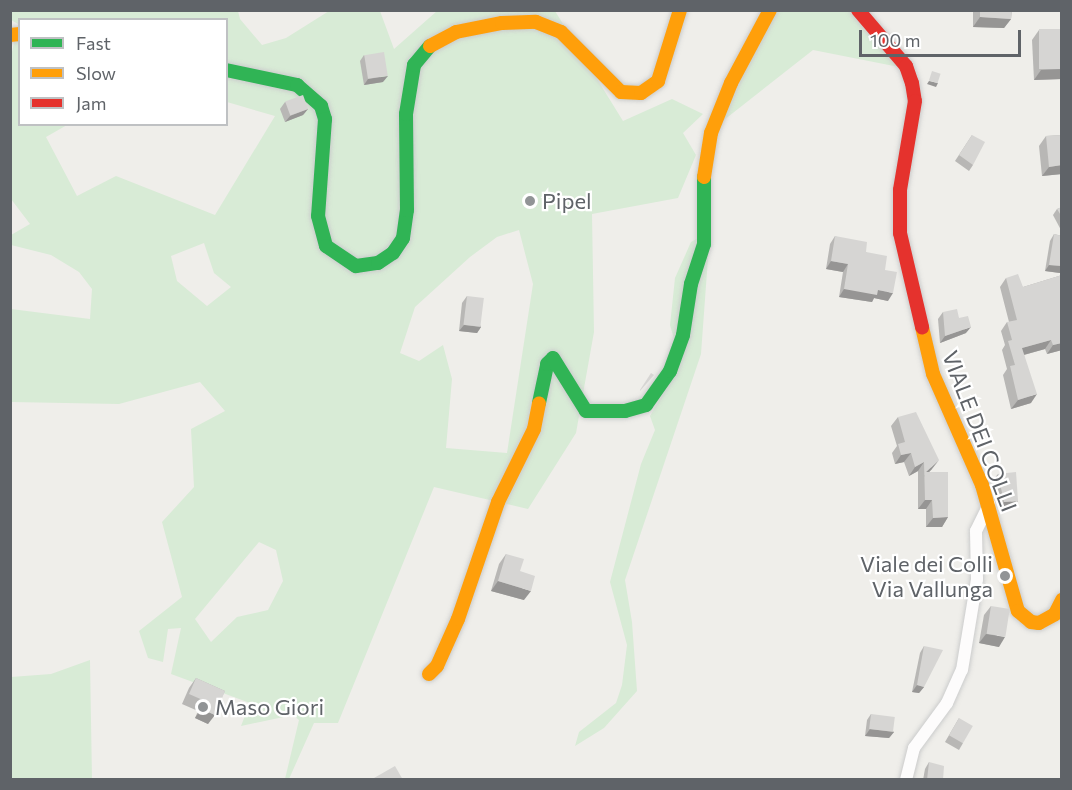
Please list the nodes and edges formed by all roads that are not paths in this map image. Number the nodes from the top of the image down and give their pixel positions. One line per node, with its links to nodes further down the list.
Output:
1 (680, 10): 4 (main road)
2 (770, 10): 7 (main road)
3 (858, 10): 5 (main road, VIALE DEI COLLI)
4 (228, 70)
5 (989, 504): 6 (main road, VIALE DEI COLLI); 8 (street)
6 (1062, 600)
7 (429, 674)
8 (906, 780)

